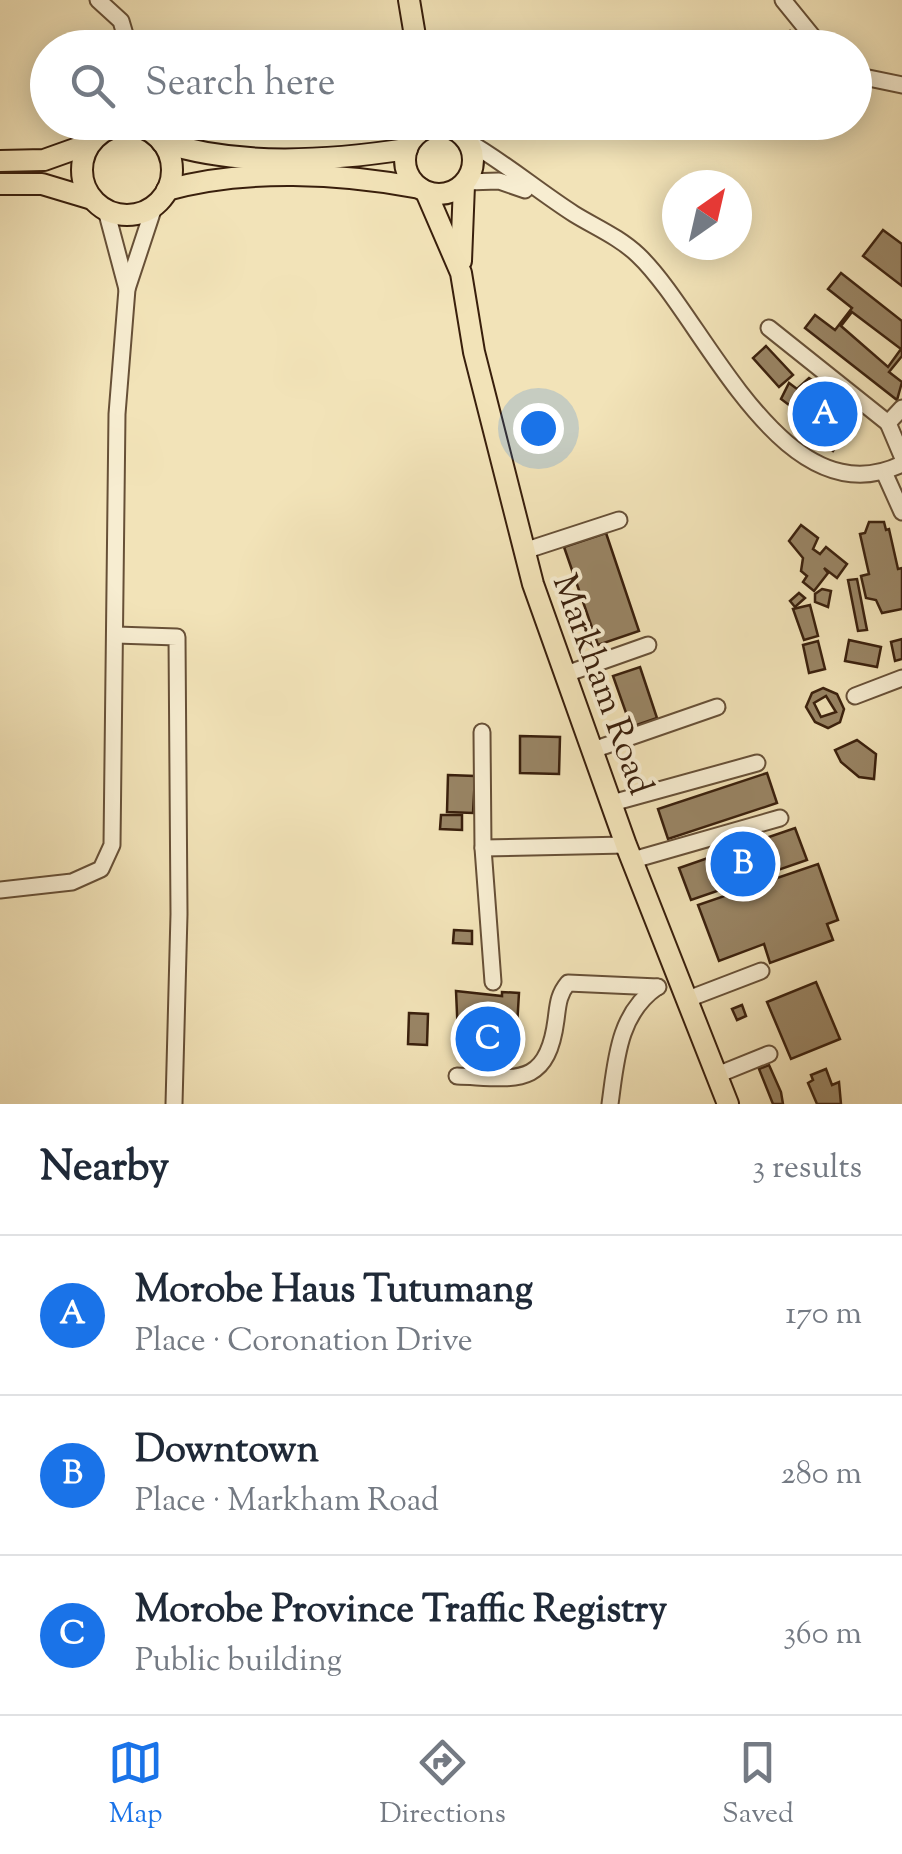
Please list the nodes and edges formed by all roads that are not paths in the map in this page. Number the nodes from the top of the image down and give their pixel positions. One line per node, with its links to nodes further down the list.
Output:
1 (98, 0): 5 (street)
2 (121, 0): 6 (street)
3 (409, 0): 7 (main road)
4 (783, 0): 8 (street)
5 (118, 30)
6 (124, 30)
7 (414, 30)
8 (807, 30)
9 (872, 78): 10 (street)
10 (902, 84)
11 (84, 140): 19 (main road)
12 (93, 140): 24 (main road)
13 (160, 140): 23 (main road)
14 (171, 140): 15 (main road)
15 (402, 140)
16 (410, 140): 22 (main road)
17 (461, 140): 20 (main road)
18 (469, 140): 25 (street)
19 (0, 161)
20 (465, 183): 22 (main road); 25 (street); 26 (main road, Markham Road)
21 (0, 184): 24 (main road)
22 (423, 190): 23 (main road); 26 (main road, Markham Road)
23 (161, 198): 24 (main road); 27 (street)
24 (99, 205): 27 (street)
25 (574, 214): 33 (street)
26 (461, 273): 36 (main road, Markham Road)
27 (127, 289): 37 (street)
28 (769, 328): 30 (street)
29 (902, 408): 30 (street)
30 (888, 423): 31 (street)
31 (902, 456)
32 (902, 464): 33 (street)
33 (884, 472): 34 (street)
34 (902, 512)
35 (619, 520): 36 (street)
36 (524, 551): 39 (main road, Markham Road)
37 (116, 634): 50 (street); 59 (street)
38 (648, 645): 39 (street)
39 (566, 674): 44 (main road, Markham Road)
40 (902, 678): 41 (street)
41 (855, 696)
42 (716, 707): 44 (street)
43 (482, 732): 48 (street)
44 (593, 750): 46 (main road, Markham Road)
45 (756, 763): 46 (street)
46 (612, 803): 49 (main road, Markham Road)
47 (780, 818): 49 (street)
48 (483, 848): 49 (street); 53 (street)
49 (630, 852): 52 (main road, Markham Road)
50 (0, 890)
51 (761, 971): 55 (street)
52 (679, 978): 54 (street); 55 (main road, Markham Road)
53 (492, 982)
54 (658, 987): 58 (street); 60 (street)
55 (688, 999): 57 (main road, Markham Road)
56 (769, 1054): 57 (street)
57 (718, 1075): 61 (main road, Markham Road)
58 (458, 1076)
59 (174, 1104)
60 (610, 1104)
61 (728, 1104)

